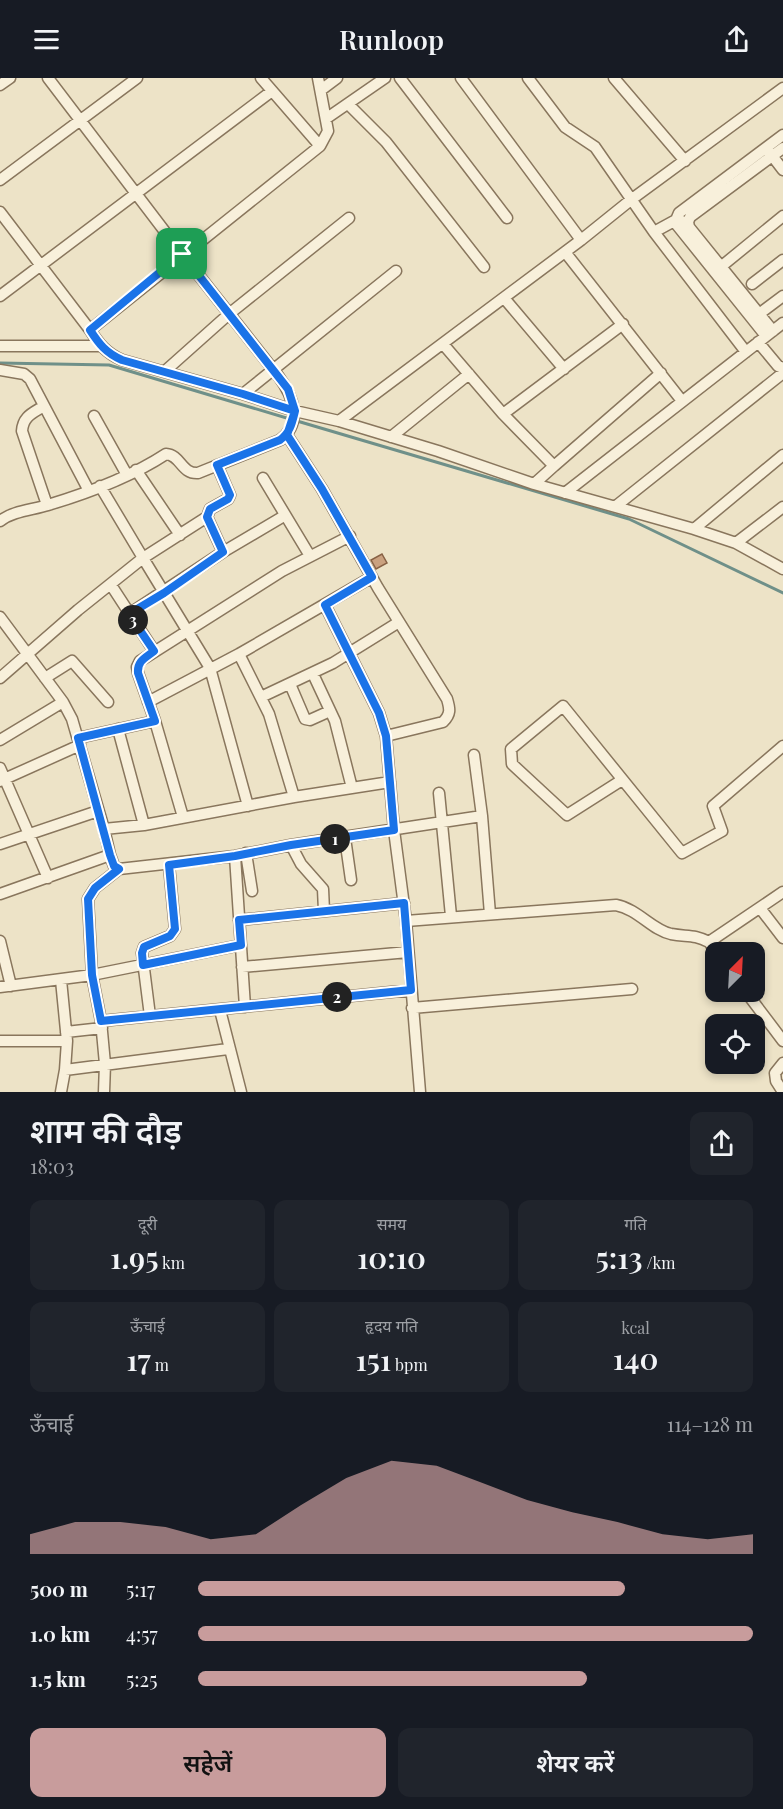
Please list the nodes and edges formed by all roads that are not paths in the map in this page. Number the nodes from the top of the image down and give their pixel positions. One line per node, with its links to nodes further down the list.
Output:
1 (10, 78): 12 (street)
2 (48, 78): 18 (street)
3 (137, 78): 18 (street)
4 (261, 78): 15 (street)
5 (318, 78): 14 (street)
6 (337, 78): 14 (street)
7 (385, 78): 16 (street)
8 (400, 78): 31 (street)
9 (461, 78): 35 (street)
10 (528, 78): 27 (street)
11 (614, 78): 23 (street)
12 (0, 85)
13 (783, 88): 23 (street)
14 (321, 90): 17 (street)
15 (272, 91): 20 (street); 26 (street)
16 (348, 104): 17 (street); 40 (street)
17 (327, 118): 20 (street)
18 (80, 122): 25 (street); 26 (street)
19 (783, 135): 22 (street)
20 (320, 146): 37 (street)
21 (783, 148): 22 (street)
22 (769, 153): 24 (street); 32 (street); 33 (street)
23 (685, 161): 27 (street)
24 (783, 170)
25 (0, 180)
26 (137, 193): 37 (street); 39 (street)
27 (632, 199): 34 (street); 35 (street)
28 (0, 212): 39 (street)
29 (783, 216): 41 (street)
30 (349, 218): 47 (street)
31 (507, 218)
32 (676, 220): 33 (street); 34 (street); 41 (street)
33 (688, 222): 41 (street)
34 (654, 232): 56 (street)
35 (581, 240): 36 (street)
36 (566, 252): 46 (street); 50 (street)
37 (182, 254): 47 (street); 51 (street)
38 (783, 260): 43 (street)
39 (40, 266): 44 (street); 51 (street)
40 (484, 267)
41 (718, 269): 48 (street)
42 (396, 272): 58 (street)
43 (752, 284)
44 (0, 296)
45 (783, 296): 48 (street)
46 (504, 298): 53 (street); 59 (street)
47 (229, 314): 58 (street); 61 (street)
48 (756, 317): 52 (street)
49 (783, 323): 52 (street)
50 (623, 324): 59 (street); 62 (street)
51 (90, 330): 55 (street)
52 (766, 336): 56 (street); 57 (street)
53 (443, 344): 64 (street); 71 (street)
54 (0, 346): 55 (street)
55 (101, 346): 61 (street)
56 (746, 352): 66 (street)
57 (783, 368)
58 (274, 369): 65 (street); 69 (street)
59 (564, 369): 68 (street)
60 (0, 370): 67 (street)
61 (164, 372): 65 (street)
62 (661, 373): 66 (street); 76 (street)
63 (783, 373): 83 (street)
64 (469, 374): 68 (street); 73 (street)
65 (243, 394): 69 (street)
66 (682, 401): 81 (street)
67 (44, 406): 80 (street); 82 (street)
68 (503, 414): 76 (street)
69 (294, 415): 71 (street); 72 (street)
70 (94, 416): 77 (street)
71 (339, 421): 73 (street)
72 (288, 433): 75 (street); 90 (street)
73 (391, 436): 79 (street)
74 (783, 455): 88 (street)
75 (217, 465): 77 (street); 87 (street)
76 (554, 466): 79 (street)
77 (131, 472): 80 (street); 89 (street)
78 (263, 478): 85 (street)
79 (534, 484): 81 (street)
80 (95, 488): 82 (street); 94 (street)
81 (565, 493): 83 (street)
82 (47, 505): 86 (street)
83 (616, 506): 88 (street)
84 (783, 507): 91 (street)
85 (284, 516): 92 (street); 93 (street)
86 (1, 517)
87 (207, 517): 89 (street); 92 (street)
88 (694, 529): 91 (street)
89 (180, 535): 94 (street)
90 (350, 536): 93 (street); 96 (street)
91 (736, 543): 95 (street)
92 (223, 552): 98 (street)
93 (310, 556): 103 (street)
94 (143, 558): 97 (street); 98 (street)
95 (783, 569)
96 (372, 577): 99 (street); 102 (street)
97 (111, 585): 100 (street); 107 (street)
98 (164, 593): 100 (street); 103 (street)
99 (325, 605): 105 (street); 106 (street)
100 (129, 614): 104 (street)
101 (0, 617): 107 (street)
102 (399, 622): 105 (street); 120 (street)
103 (189, 631): 104 (street); 108 (street)
104 (154, 651): 116 (street)
105 (350, 653): 109 (street); 120 (street)
106 (239, 654): 108 (street); 113 (street)
107 (28, 655): 110 (street); 111 (street)
108 (210, 668): 116 (street); 131 (street)
109 (313, 674): 112 (street); 117 (street)
110 (0, 678)
111 (45, 678): 114 (street); 115 (street)
112 (290, 684): 113 (street); 117 (street)
113 (261, 697): 130 (street)
114 (63, 702): 121 (street); 122 (street)
115 (108, 702)
116 (148, 702): 118 (street)
117 (330, 711): 128 (street)
118 (155, 721): 119 (street); 134 (street)
119 (118, 729): 122 (street); 136 (street)
120 (386, 736): 127 (street)
121 (0, 740)
122 (79, 741): 125 (street); 132 (street)
123 (783, 746): 126 (street)
124 (474, 755): 133 (street)
125 (2, 776): 139 (street)
126 (622, 780): 126 (street)
127 (390, 782): 128 (street); 138 (street)
128 (352, 788): 130 (street)
129 (439, 793): 135 (street)
130 (294, 797): 131 (street)
131 (248, 806): 134 (street)
132 (98, 811): 137 (street); 139 (street)
133 (482, 816): 135 (street); 156 (street)
134 (183, 817): 136 (street)
135 (442, 822): 138 (street); 157 (street)
136 (144, 825): 137 (street)
137 (104, 829): 144 (street)
138 (394, 830): 140 (street); 153 (street)
139 (30, 833): 141 (street); 148 (street)
140 (345, 838): 142 (street); 149 (street)
141 (0, 844)
142 (291, 845): 143 (street); 155 (street)
143 (246, 853): 145 (street); 150 (street)
144 (110, 855): 147 (street); 148 (street)
145 (235, 856): 146 (street); 158 (street)
146 (169, 865): 147 (street); 165 (street)
147 (119, 869): 167 (street)
148 (48, 878): 152 (street)
149 (351, 880)
150 (252, 891)
151 (783, 892): 154 (street)
152 (0, 894)
153 (404, 903): 155 (street); 159 (street)
154 (760, 908): 160 (street); 162 (street)
155 (324, 911): 158 (street)
156 (490, 914): 157 (street); 162 (street)
157 (451, 916): 159 (street)
158 (239, 920): 163 (street)
159 (406, 921): 164 (street)
160 (783, 938)
161 (0, 941): 169 (street)
162 (709, 942)
163 (241, 945): 165 (street); 166 (street)
164 (408, 952): 166 (street); 171 (street)
165 (143, 965): 167 (street); 176 (street)
166 (242, 967): 173 (street)
167 (92, 975): 168 (street); 177 (street)
168 (61, 980): 169 (street); 178 (street)
169 (5, 986)
170 (632, 989): 174 (street)
171 (411, 990): 173 (street); 174 (street)
172 (754, 1002): 180 (street)
173 (245, 1007): 175 (street)
174 (412, 1008): 188 (street)
175 (220, 1010): 176 (street); 181 (street)
176 (150, 1016): 177 (street)
177 (101, 1025): 178 (street); 183 (street)
178 (66, 1037): 179 (street); 184 (street)
179 (0, 1041)
180 (783, 1041)
181 (228, 1049): 183 (street); 187 (street)
182 (783, 1063): 189 (street)
183 (105, 1064): 184 (street); 186 (street)
184 (65, 1070): 185 (street)
185 (61, 1092)
186 (104, 1092)
187 (241, 1092)
188 (420, 1092)
189 (783, 1092)

